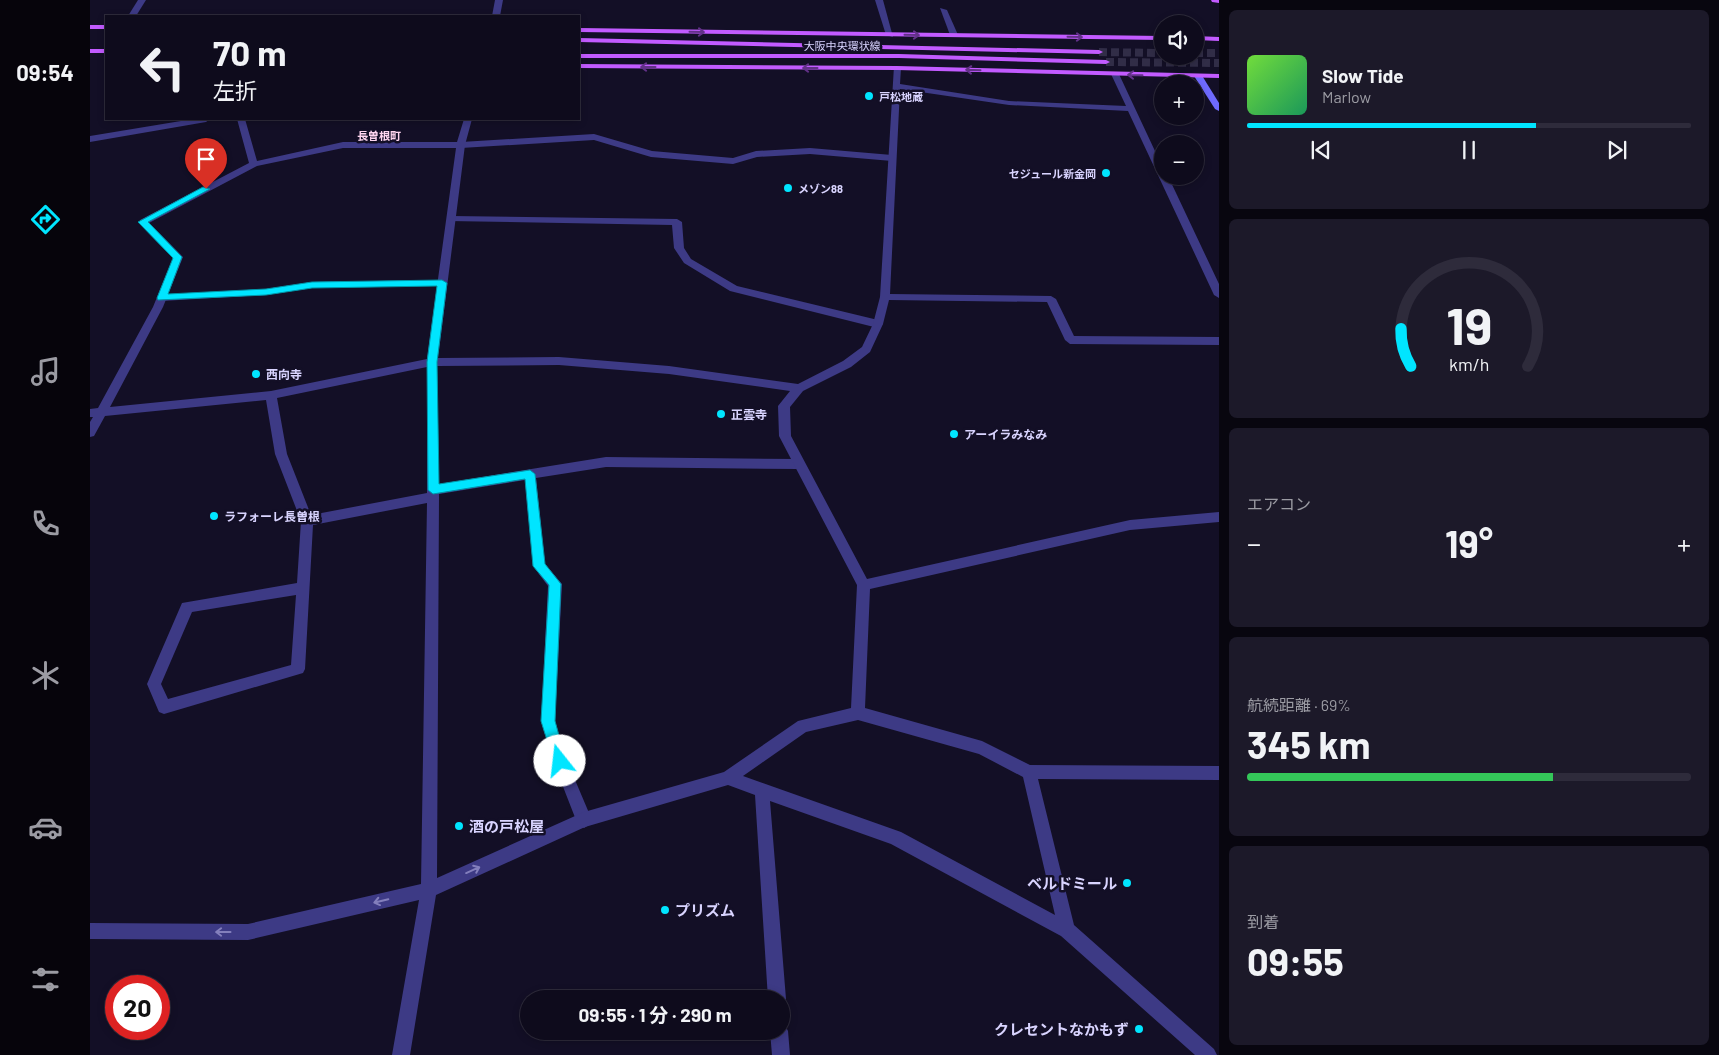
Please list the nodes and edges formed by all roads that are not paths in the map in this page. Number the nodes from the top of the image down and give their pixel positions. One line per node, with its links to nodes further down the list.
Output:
1 (142, 0): 5 (street)
2 (499, 0): 6 (street)
3 (879, 0): 10 (street)
4 (943, 10): 11 (street)
5 (133, 15)
6 (496, 15)
7 (90, 27): 8 (main road)
8 (105, 27)
9 (580, 30): 10 (main road, one-way to 10)
10 (890, 34): 11 (main road, one-way to 11)
11 (954, 35): 12 (main road, one-way to 12)
12 (1154, 38)
13 (1204, 38): 14 (main road)
14 (1219, 39)
15 (580, 40): 18 (main road, 大阪中央環状線)
16 (90, 51): 17 (main road)
17 (105, 51)
18 (1099, 52)
19 (580, 56): 20 (main road, 大阪中央環状線)
20 (1106, 62)
21 (580, 66): 22 (main road, one-way to 21)
22 (897, 68): 23 (main road, one-way to 22); 27 (street)
23 (1115, 74): 24 (main road, one-way to 23); 29 (street)
24 (1156, 75)
25 (1204, 76): 26 (main road)
26 (1219, 76)
27 (896, 86): 29 (street); 36 (street)
28 (1204, 86): 30 (street)
29 (1130, 110): 40 (street)
30 (1219, 110)
31 (200, 120): 34 (street)
32 (241, 120): 37 (street)
33 (468, 120): 35 (street)
34 (90, 139)
35 (461, 144): 36 (street); 37 (street); 38 (street)
36 (892, 158): 41 (street)
37 (254, 164): 42 (street)
38 (451, 219): 39 (street); 43 (street)
39 (442, 283): 42 (street); 45 (street)
40 (1219, 295)
41 (886, 297): 43 (street); 44 (street)
42 (162, 298): 48 (street)
43 (878, 324): 46 (street)
44 (1219, 341)
45 (432, 362): 46 (street); 47 (street); 53 (street)
46 (799, 388): 51 (street)
47 (271, 395): 48 (street); 55 (street)
48 (102, 410): 49 (street); 50 (street)
49 (90, 413)
50 (90, 433)
51 (798, 464): 52 (street); 56 (street)
52 (530, 474): 53 (street); 63 (street)
53 (433, 493): 55 (street); 64 (street)
54 (1219, 517): 56 (street)
55 (306, 521): 57 (street)
56 (864, 585): 58 (street)
57 (303, 588): 57 (street)
58 (858, 713): 59 (street); 61 (street)
59 (1030, 772): 60 (street); 65 (street)
60 (1219, 773)
61 (728, 778): 62 (street); 63 (street)
62 (762, 789): 65 (street); 67 (street)
63 (584, 820): 64 (street, one-way to 63)
64 (429, 890): 66 (street, one-way to 66); 69 (street)
65 (1067, 930): 71 (street)
66 (90, 931)
67 (776, 990)
68 (780, 1040): 70 (street)
69 (401, 1055)
70 (781, 1055)
71 (1208, 1055)

